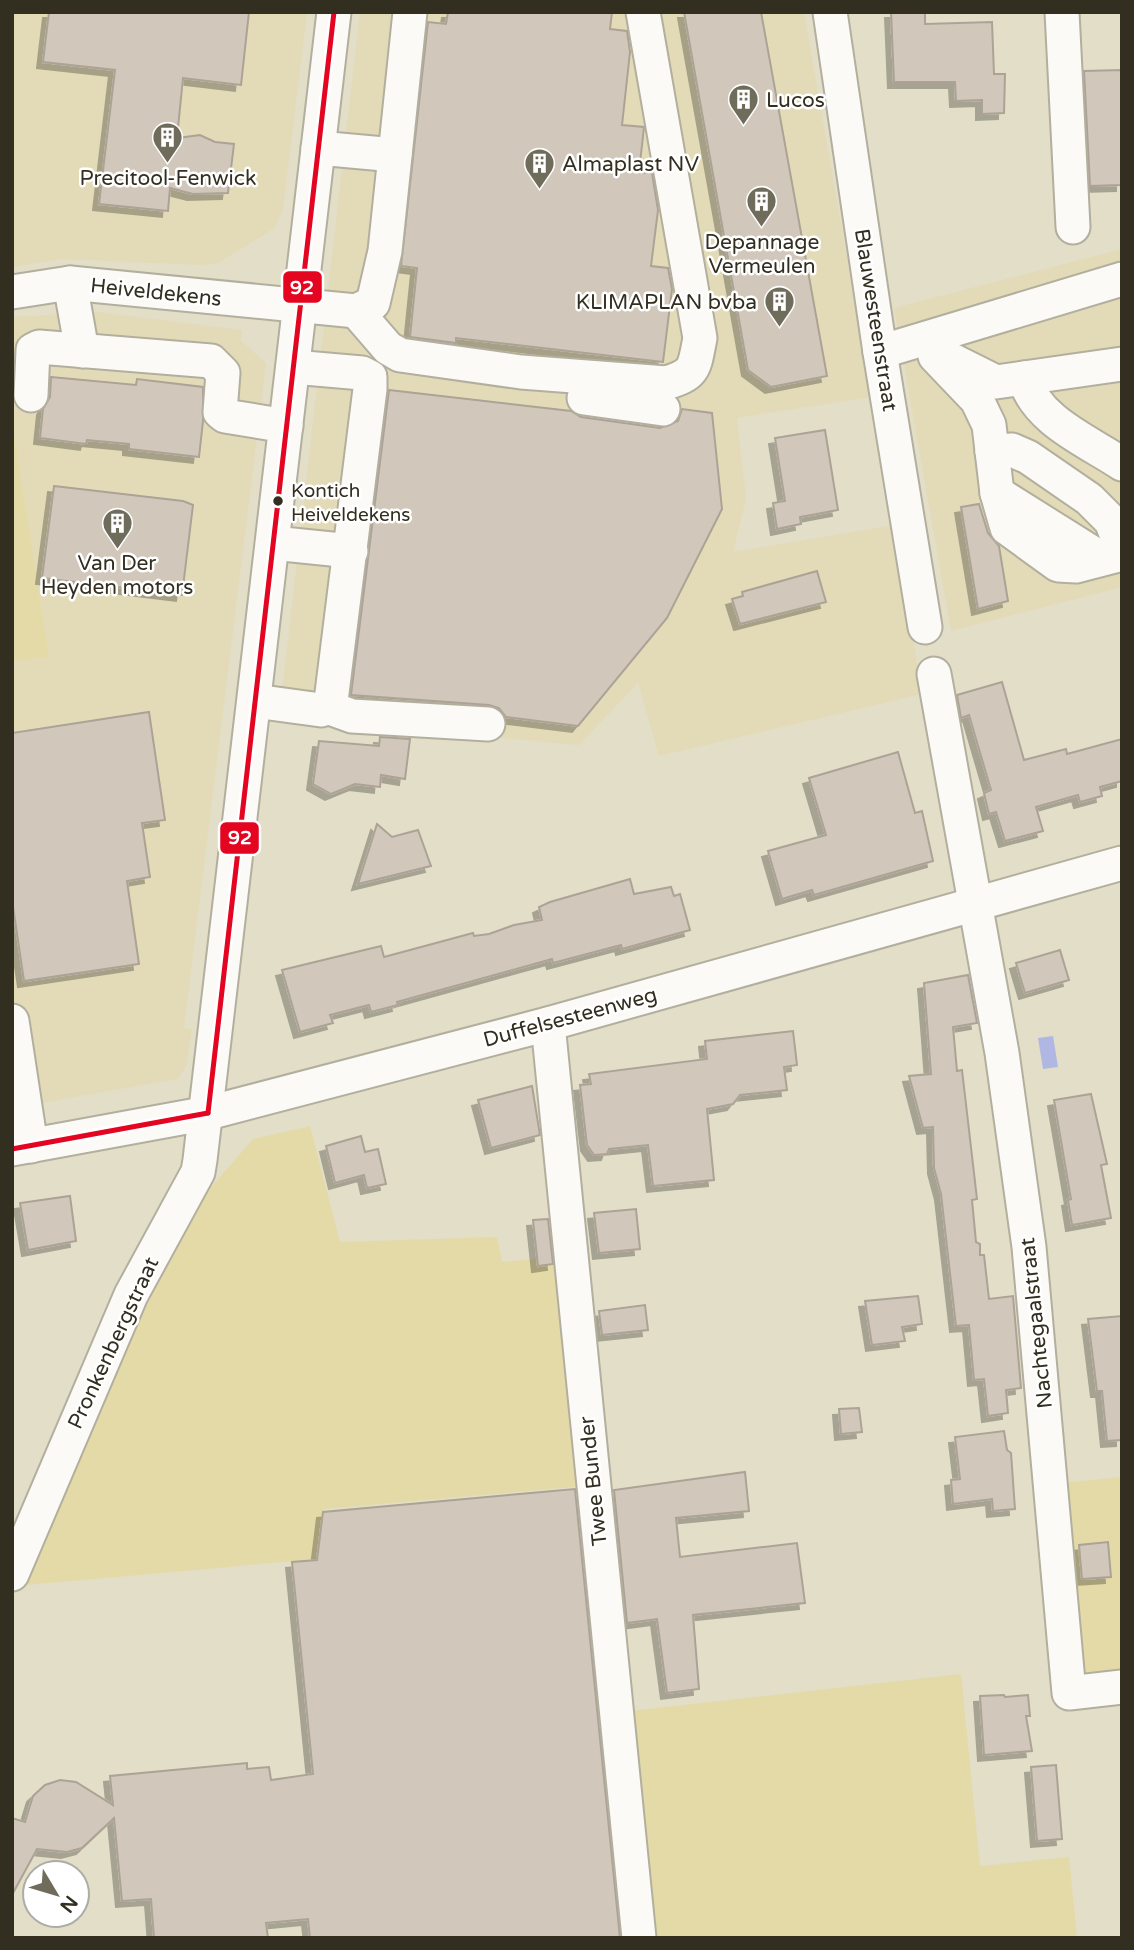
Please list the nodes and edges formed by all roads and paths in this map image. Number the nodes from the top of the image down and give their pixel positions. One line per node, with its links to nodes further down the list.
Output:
1 (334, 12): 6 (street, Pronkenbergstraat)
2 (410, 12): 7 (street)
3 (643, 12): 13 (street)
4 (830, 12): 15 (street, Blauwesteenstraat)
5 (1062, 12): 8 (street)
6 (318, 149): 7 (street); 12 (street, Pronkenbergstraat)
7 (395, 155): 13 (street)
8 (1073, 227)
9 (1122, 279): 15 (street)
10 (70, 283): 11 (street, Heiveldekens); 12 (street, Heiveldekens); 14 (street)
11 (12, 292)
12 (299, 307): 13 (street, Heiveldekens); 17 (street, Pronkenbergstraat)
13 (356, 311)
14 (82, 351): 20 (street); 22 (street)
15 (880, 352): 19 (street); 28 (street, Blauwesteenstraat)
16 (1122, 364): 19 (street)
17 (293, 367): 18 (street); 22 (street, Pronkenbergstraat)
18 (369, 377): 21 (street); 26 (street)
19 (999, 387): 23 (street); 24 (street)
20 (31, 395)
21 (663, 408)
22 (286, 426): 25 (street, Pronkenbergstraat)
23 (992, 452): 27 (street); 27 (street)
24 (1122, 464)
25 (273, 543): 26 (street); 30 (street, Pronkenbergstraat)
26 (351, 551): 31 (street)
27 (1115, 554)
28 (925, 627)
29 (934, 674): 34 (street)
30 (255, 701): 31 (street); 37 (street, Pronkenbergstraat)
31 (327, 707): 32 (street)
32 (488, 724)
33 (1122, 863): 34 (street, Duffelsesteenweg)
34 (973, 904): 36 (street, Duffelsesteenweg); 40 (street, Nachtegaalstraat)
35 (12, 1021): 38 (street)
36 (548, 1024): 37 (street, Duffelsesteenweg); 41 (street, Twee Bunder)
37 (208, 1113): 38 (street, Duffelsesteenweg); 39 (street, Pronkenbergstraat)
38 (22, 1148)
39 (12, 1574)
40 (1122, 1687)
41 (639, 1938)

